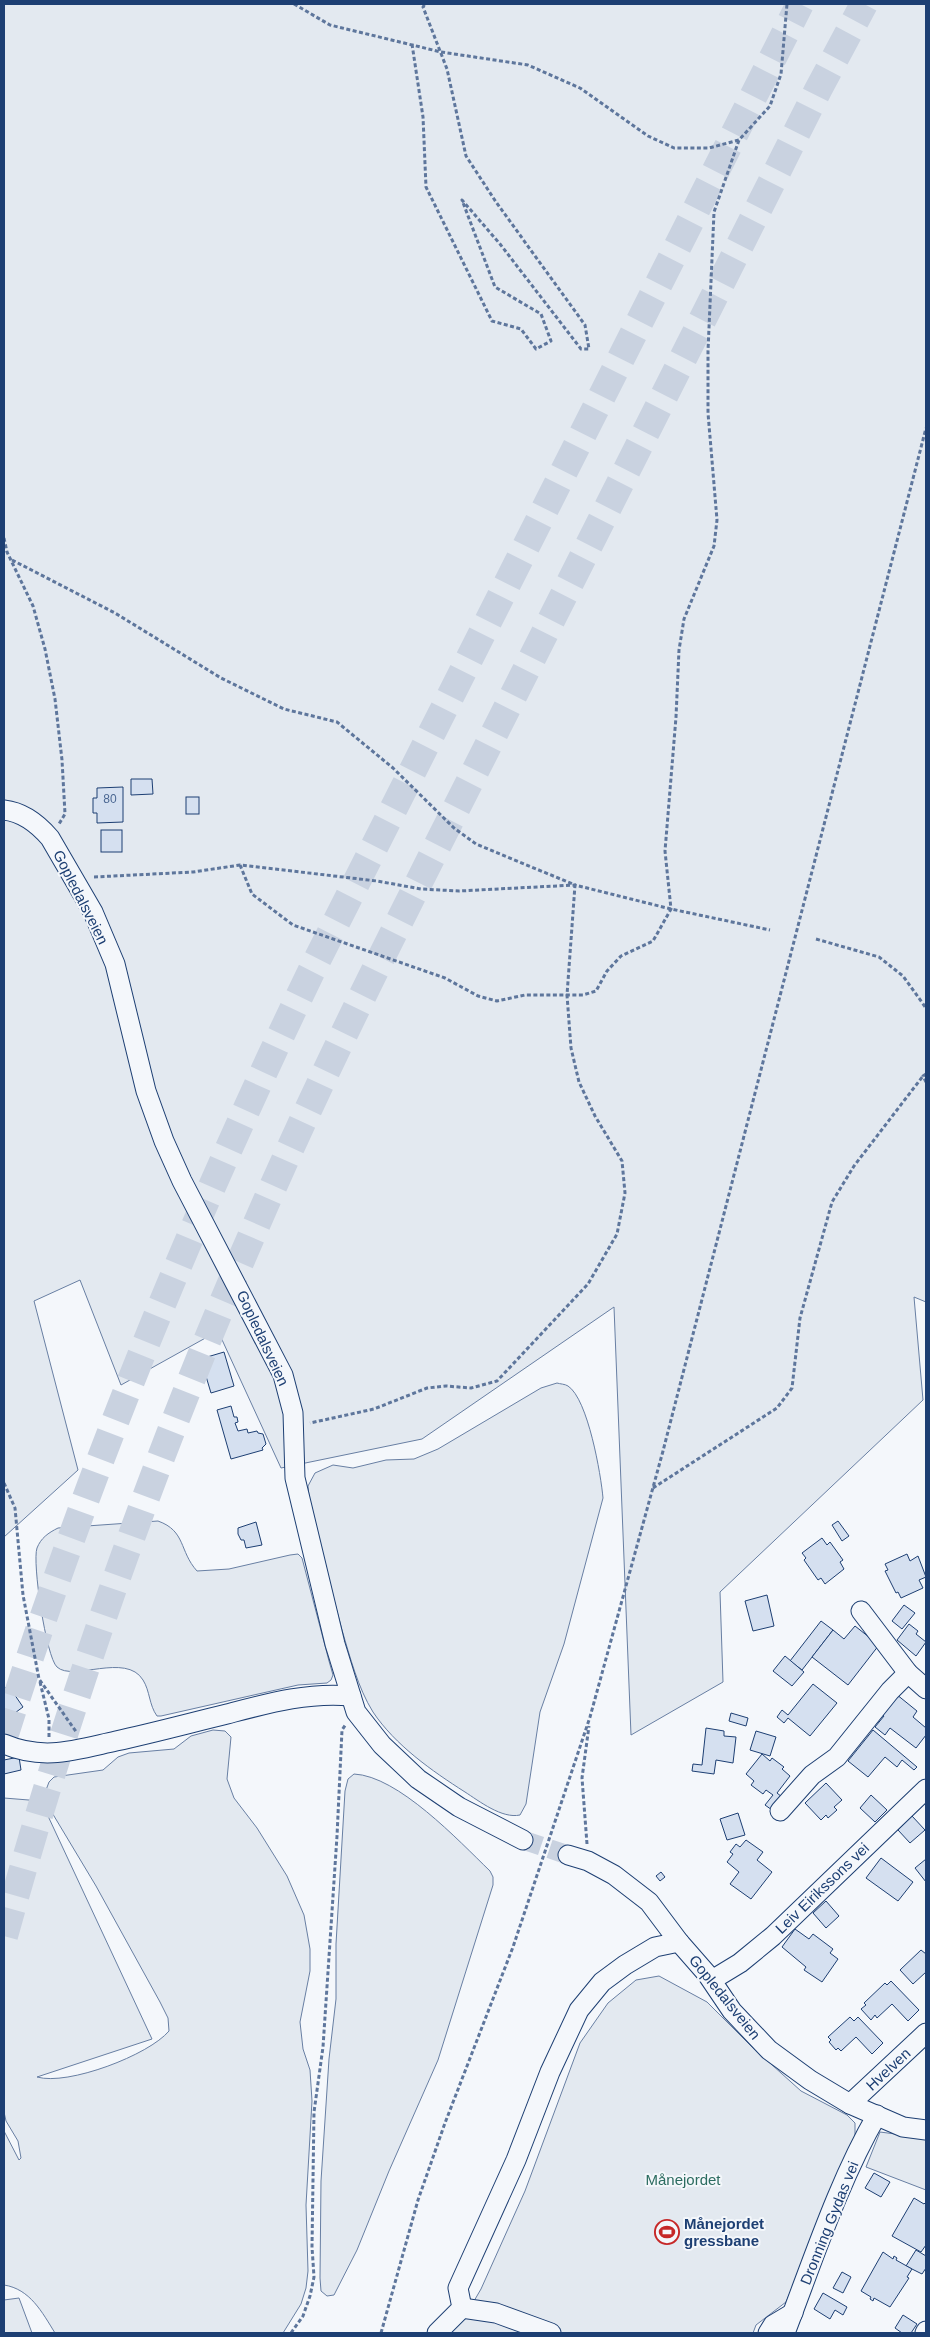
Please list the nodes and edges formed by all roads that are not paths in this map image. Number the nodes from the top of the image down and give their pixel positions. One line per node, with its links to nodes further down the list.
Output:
1 (4, 810): 5 (street, Gopledalsveien)
2 (861, 1611): 3 (street)
3 (908, 1672): 4 (street); 8 (street)
4 (926, 1689)
5 (354, 1704): 6 (street); 9 (street, Gopledalsveien)
6 (4, 1744)
7 (926, 1789): 12 (street, Leiv Eirikssons vei)
8 (780, 1811)
9 (524, 1840)
10 (568, 1855): 11 (street, Gopledalsveien)
11 (679, 1942): 12 (street, Gopledalsveien); 17 (street)
12 (712, 1980): 14 (street, Gopledalsveien)
13 (926, 2033): 14 (street, Hvelven)
14 (850, 2104): 15 (street, Gopledalsveien)
15 (876, 2115): 16 (street, Gopledalsveien); 18 (street, Dronning Gydas vei)
16 (926, 2130)
17 (462, 2308): 19 (street); 20 (street)
18 (793, 2312): 21 (street); 22 (street, Dronning Gydas vei)
19 (437, 2333)
20 (551, 2333)
21 (768, 2333)
22 (784, 2333)

